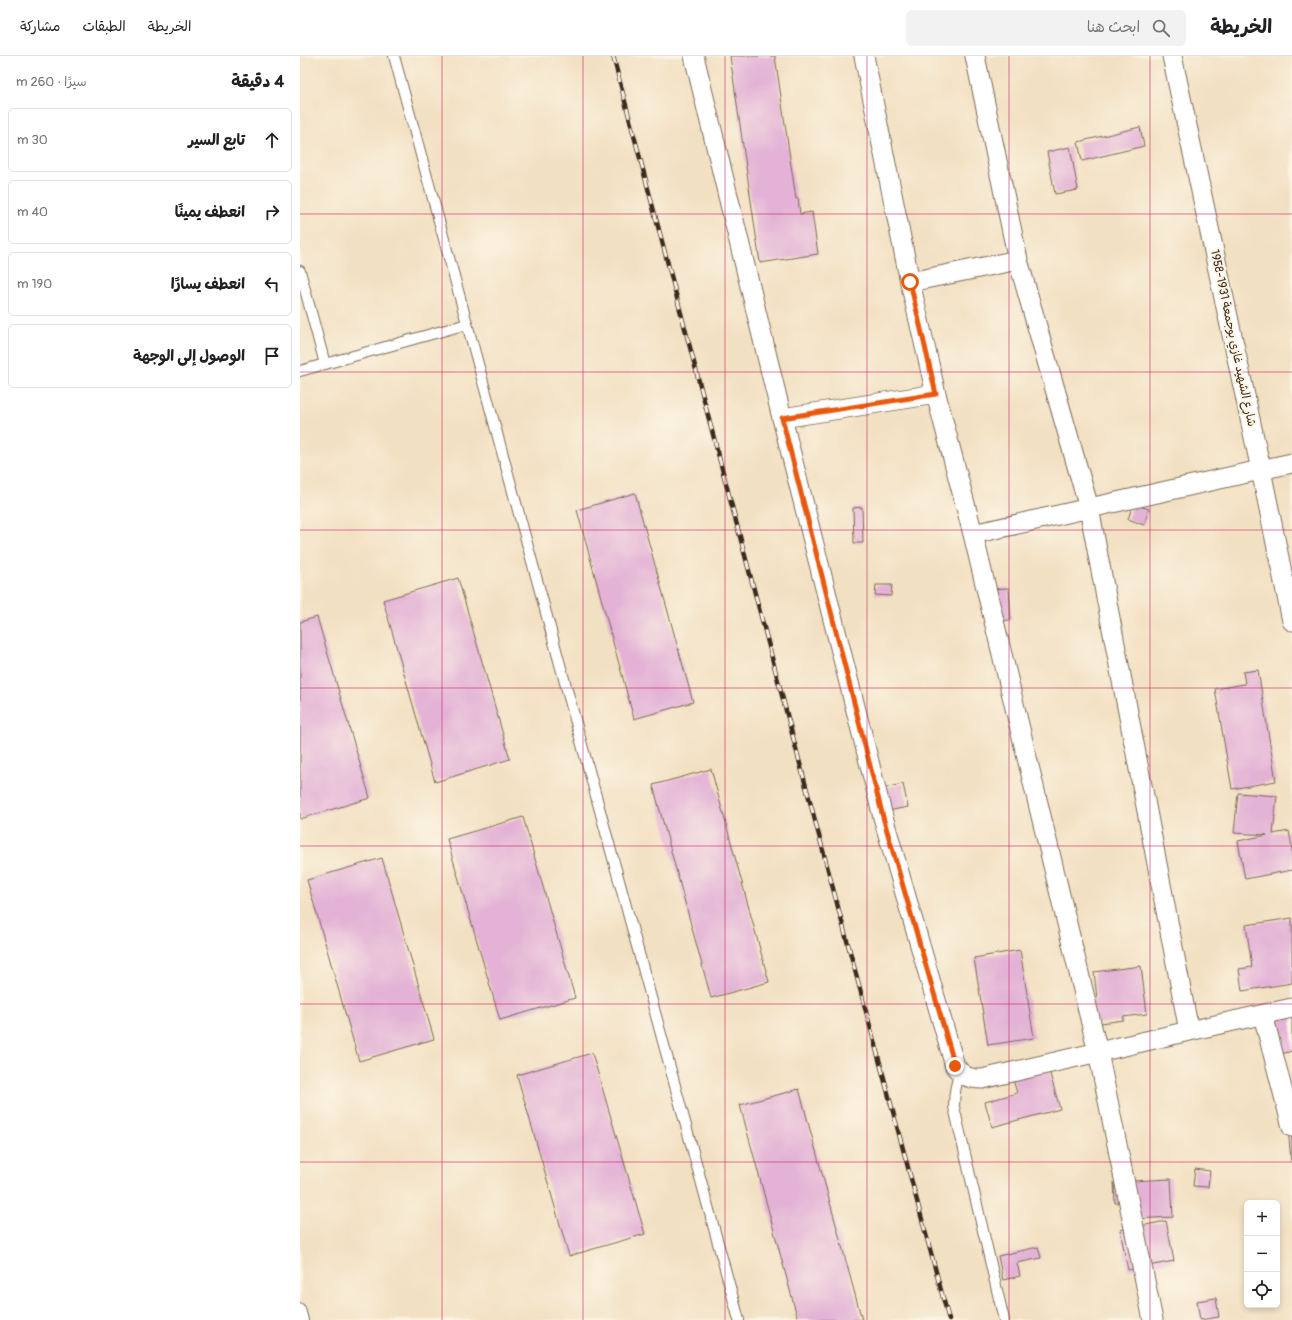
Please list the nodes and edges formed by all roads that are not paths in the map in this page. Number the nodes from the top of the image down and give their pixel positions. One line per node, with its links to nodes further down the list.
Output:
1 (394, 56): 9 (lane)
2 (694, 56): 13 (street)
3 (864, 56): 8 (street)
4 (974, 56): 6 (street)
5 (1172, 56): 15 (street, شارع الشهيد غازي بوجمعة 1931-1958)
6 (1018, 260): 8 (street); 16 (street)
7 (300, 271): 10 (lane)
8 (910, 282): 12 (street)
9 (467, 324): 10 (lane); 27 (lane)
10 (325, 364): 11 (lane)
11 (300, 371)
12 (936, 394): 13 (street); 17 (street)
13 (782, 418): 23 (street)
14 (1292, 463): 15 (street)
15 (1261, 470): 16 (street); 18 (street, شارع الشهيد غازي بوجمعة 1931-1958)
16 (1089, 508): 17 (street); 21 (street)
17 (973, 534): 22 (street)
18 (1292, 621)
19 (1292, 1008): 20 (street)
20 (1263, 1014): 21 (street); 24 (street)
21 (1188, 1031): 22 (street)
22 (1098, 1052): 23 (street); 29 (street)
23 (960, 1073): 28 (lane)
24 (1292, 1127)
25 (300, 1309): 26 (lane)
26 (303, 1320)
27 (739, 1320)
28 (1004, 1320)
29 (1153, 1320)

